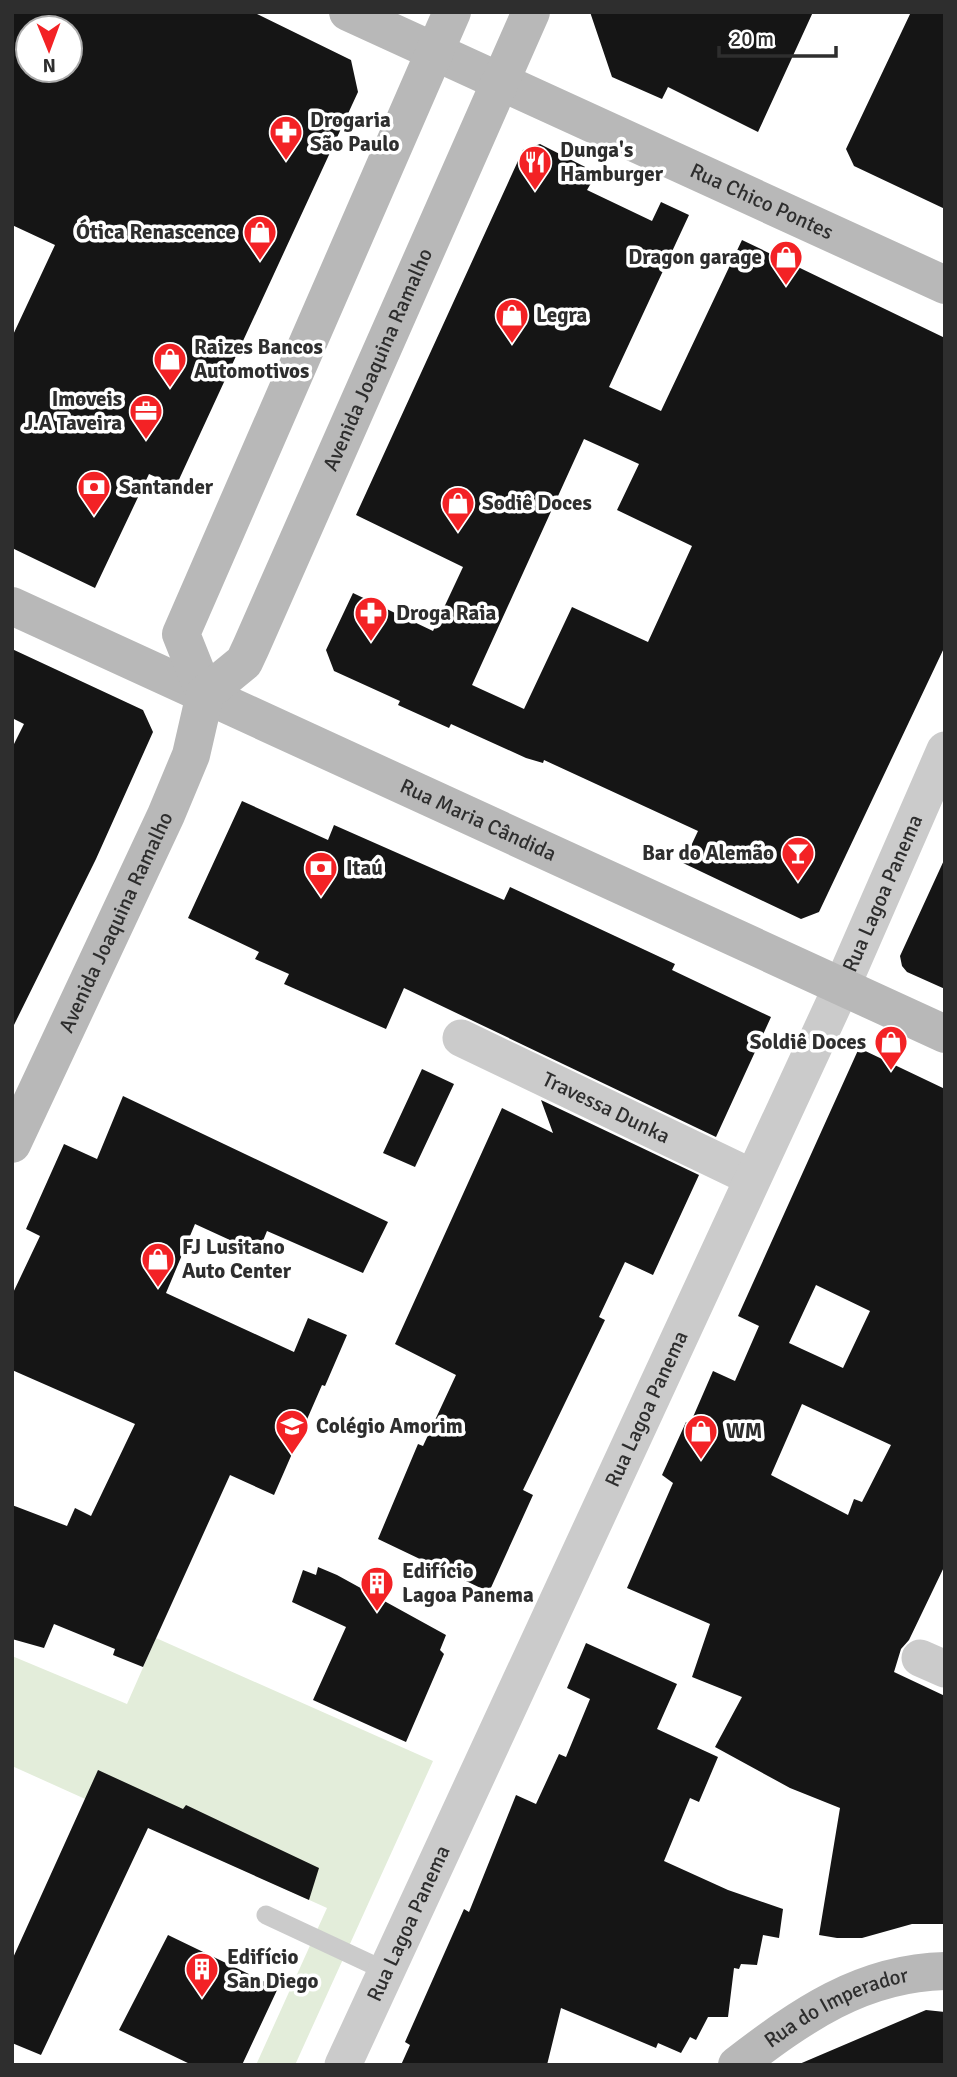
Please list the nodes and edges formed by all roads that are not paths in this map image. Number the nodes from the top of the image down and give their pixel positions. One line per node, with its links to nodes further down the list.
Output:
1 (348, 12): 4 (main road, Rua Chico Pontes)
2 (452, 12): 4 (main road)
3 (531, 12): 5 (main road, Avenida Joaquina Ramalho)
4 (434, 53): 5 (main road, Rua Chico Pontes); 8 (main road)
5 (499, 83): 6 (main road, Rua Chico Pontes); 8 (main road, Avenida Joaquina Ramalho)
6 (945, 285)
7 (12, 606): 8 (main road, Rua Maria Cândida)
8 (205, 694): 10 (main road, Rua Maria Cândida); 13 (main road, Avenida Joaquina Ramalho)
9 (945, 750): 10 (street, Rua Lagoa Panema)
10 (842, 986): 11 (main road, Rua Maria Cândida); 14 (street, Rua Lagoa Panema)
11 (945, 1034)
12 (461, 1038): 14 (street, Travessa Dunka)
13 (12, 1144)
14 (751, 1177): 16 (street, Rua Lagoa Panema)
15 (265, 1915): 16 (lane)
16 (386, 1971): 18 (street, Rua Lagoa Panema)
17 (945, 1971): 19 (main road, Rua do Imperador)
18 (343, 2065)
19 (737, 2065)

